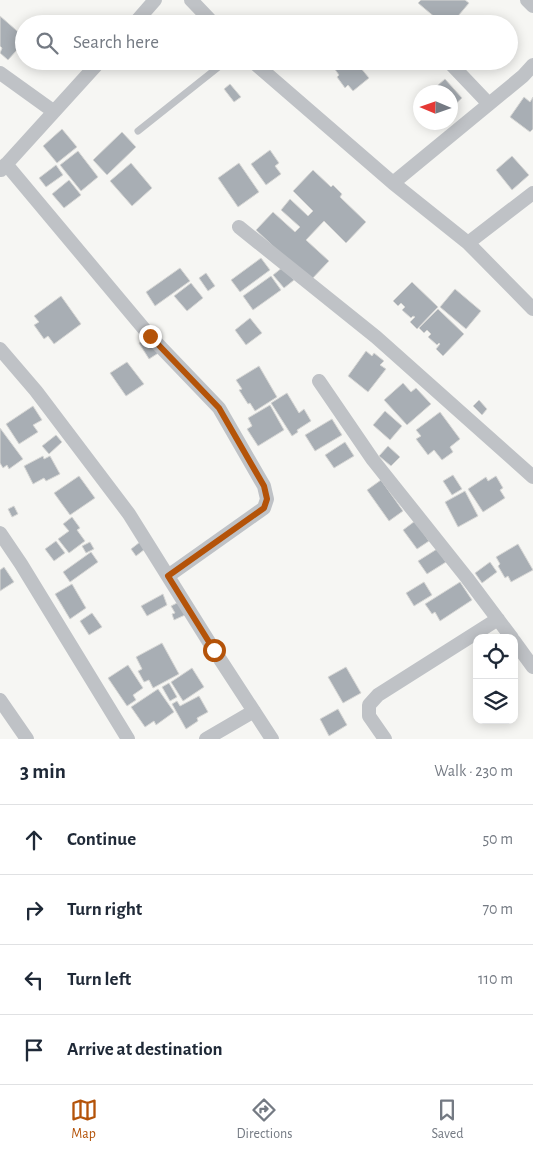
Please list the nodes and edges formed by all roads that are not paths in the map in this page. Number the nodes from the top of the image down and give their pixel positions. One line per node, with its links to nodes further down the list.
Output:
1 (155, 0): 5 (street)
2 (191, 0): 6 (street)
3 (527, 0): 4 (street)
4 (533, 6)
5 (142, 15)
6 (205, 15)
7 (533, 65): 13 (street)
8 (92, 70): 14 (street)
9 (215, 70): 15 (lane)
10 (262, 70): 17 (street)
11 (457, 70): 13 (street)
12 (0, 73): 14 (street)
13 (488, 103): 17 (street)
14 (53, 111): 16 (street)
15 (138, 131)
16 (3, 167): 26 (street)
17 (393, 183): 20 (street)
18 (533, 193): 20 (street)
19 (238, 227): 24 (street)
20 (468, 243): 21 (street)
21 (533, 309)
22 (0, 349): 26 (street)
23 (319, 381): 27 (street)
24 (533, 477)
25 (0, 533): 34 (street)
26 (168, 576): 32 (street)
27 (498, 619): 28 (street); 37 (street)
28 (509, 634)
29 (518, 646): 30 (street)
30 (533, 667)
31 (0, 700): 33 (street)
32 (254, 711): 35 (street); 36 (street)
33 (26, 739)
34 (128, 739)
35 (206, 739)
36 (272, 739)
37 (385, 739)

